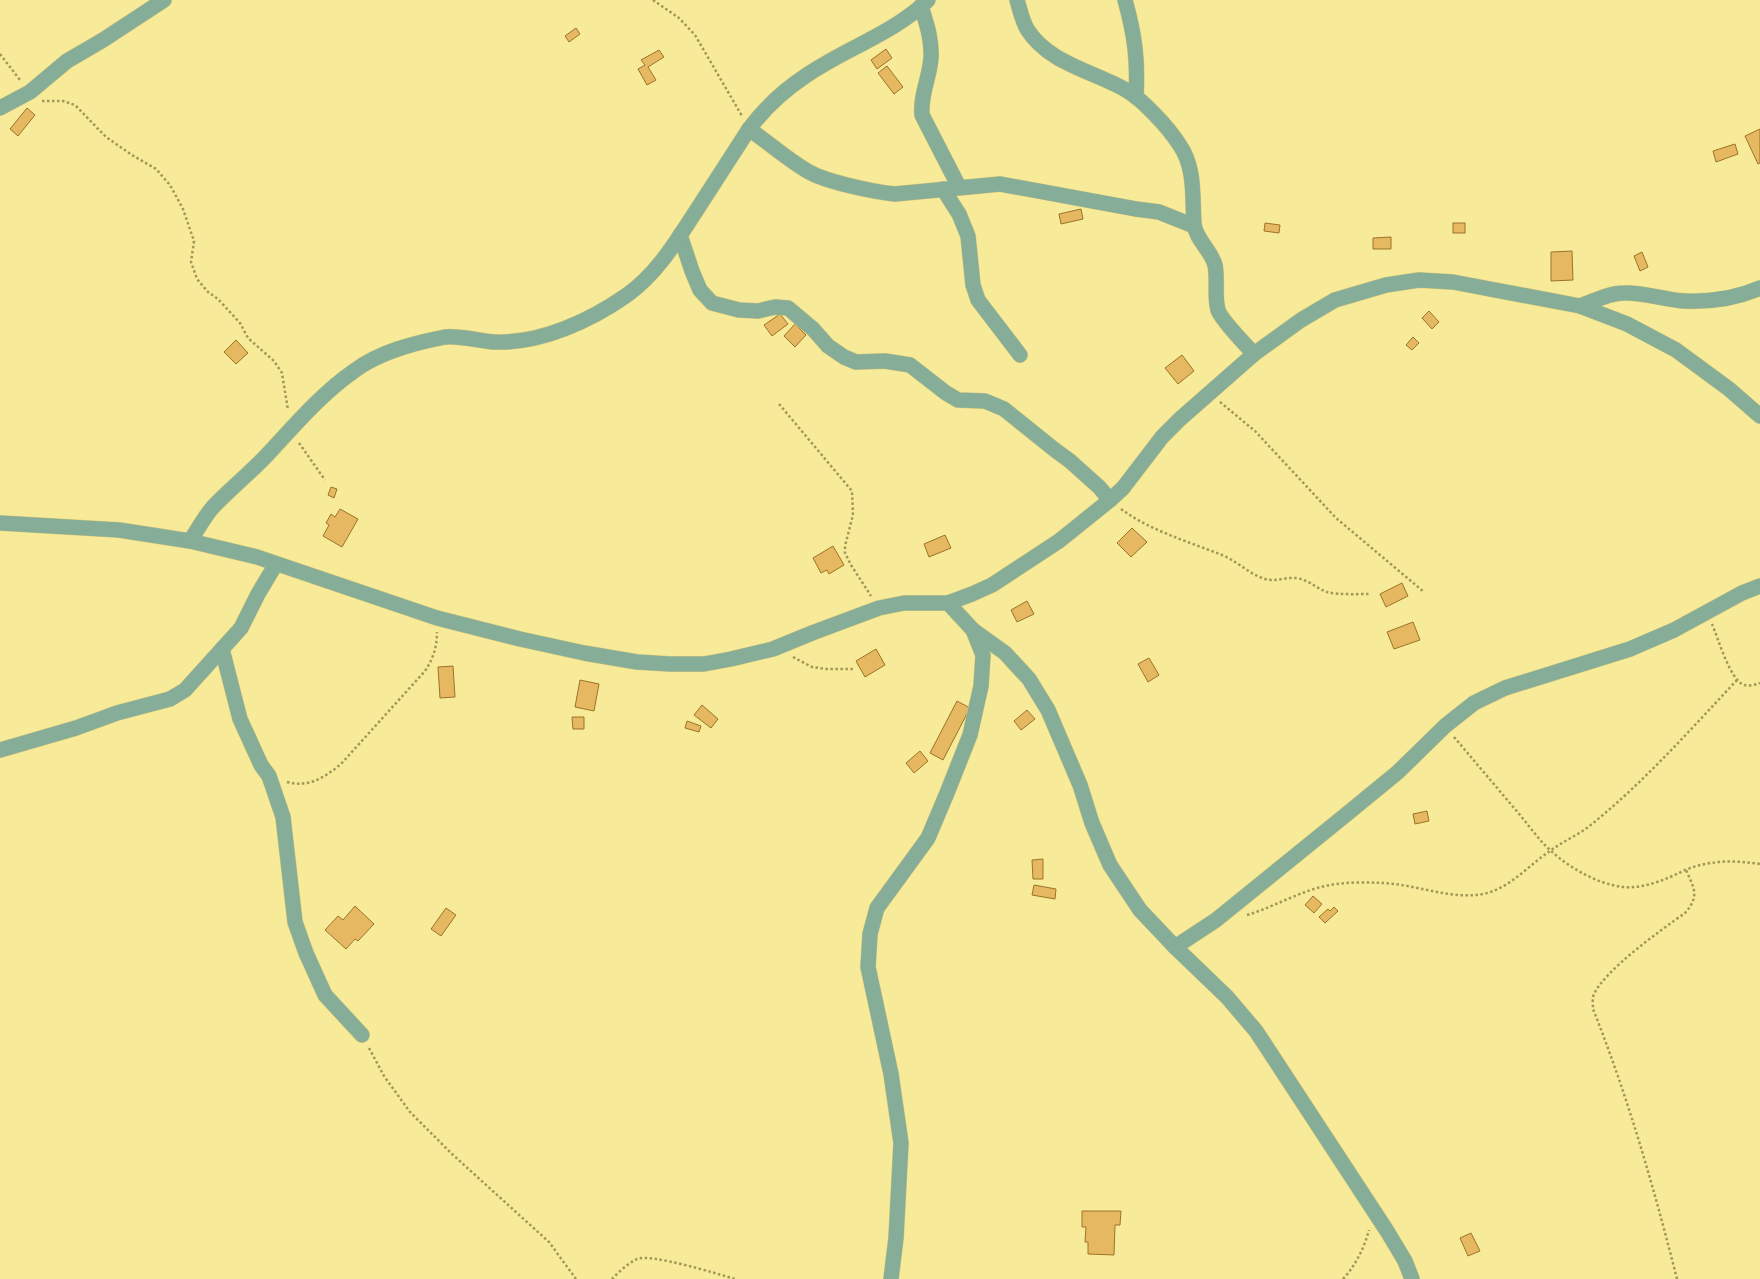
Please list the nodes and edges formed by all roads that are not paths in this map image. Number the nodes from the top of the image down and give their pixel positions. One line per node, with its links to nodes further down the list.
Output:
1 (164, 0): 6 (street)
2 (1017, 0): 5 (street)
3 (1125, 0): 5 (street)
4 (924, 3): 7 (street); 8 (street)
5 (1136, 97): 10 (street)
6 (0, 108)
7 (749, 129): 9 (street); 11 (street)
8 (960, 187): 9 (street); 10 (street)
9 (943, 189): 15 (street)
10 (1194, 226): 14 (street)
11 (680, 235): 17 (street); 19 (street)
12 (1760, 288): 13 (street)
13 (1580, 306): 14 (street); 16 (street)
14 (1254, 354): 17 (street)
15 (1020, 355)
16 (1760, 416)
17 (1110, 500): 22 (street)
18 (0, 523): 19 (street)
19 (190, 541): 20 (street)
20 (276, 564): 22 (street); 24 (street)
21 (1760, 586): 26 (street)
22 (948, 603): 23 (street)
23 (973, 630): 26 (street); 28 (street)
24 (222, 649): 25 (street); 27 (street)
25 (0, 750)
26 (1175, 947): 29 (street)
27 (362, 1035)
28 (891, 1279)
29 (1412, 1279)

